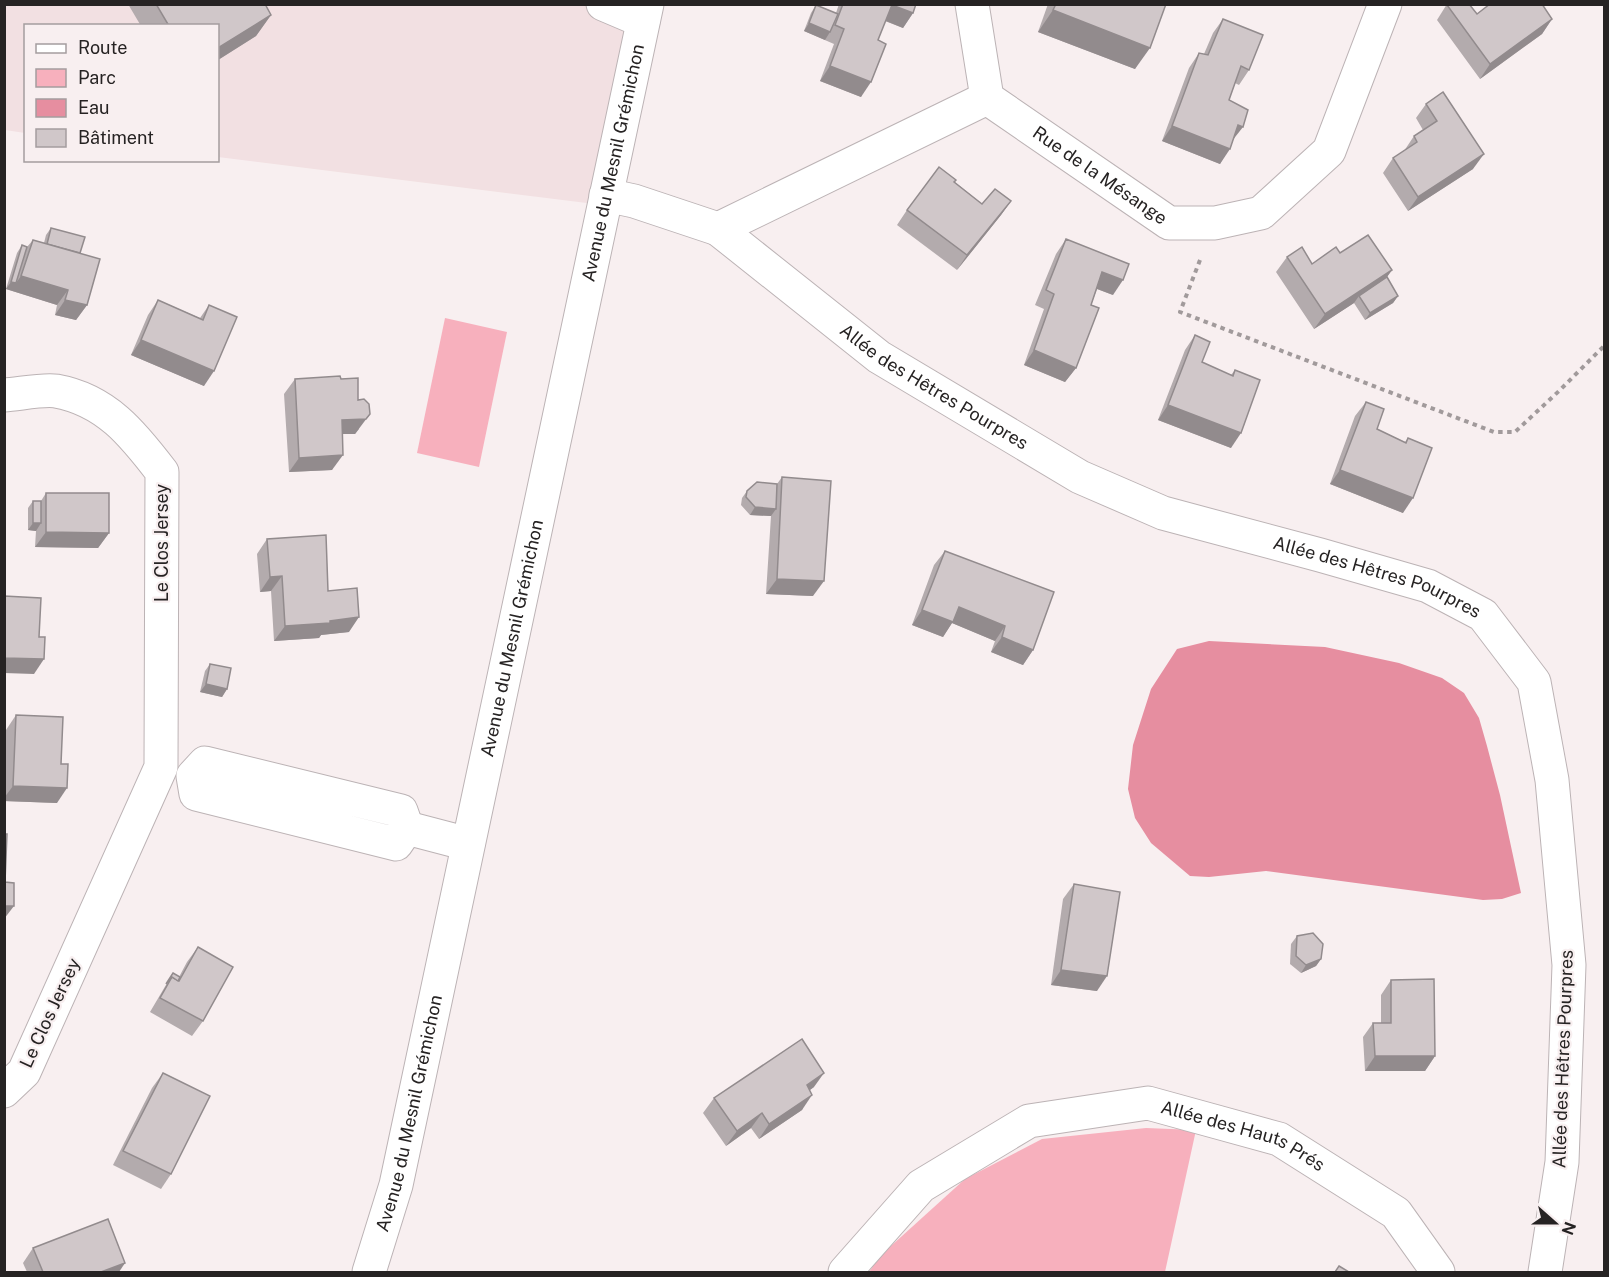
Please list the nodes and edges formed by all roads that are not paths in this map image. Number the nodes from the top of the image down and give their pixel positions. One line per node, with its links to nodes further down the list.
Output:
1 (603, 4): 4 (street)
2 (972, 4): 5 (street)
3 (1385, 4): 5 (street, Rue de la Mésange)
4 (645, 13): 6 (street, Avenue du Mesnil Grémichon)
5 (987, 98): 7 (street)
6 (606, 195): 7 (street); 10 (street, Avenue du Mesnil Grémichon)
7 (718, 229): 15 (street, Allée des Hêtres Pourpres)
8 (4, 395): 9 (street, Le Clos Jersey)
9 (161, 767): 10 (street); 11 (street, Le Clos Jersey)
10 (468, 844): 12 (street, Avenue du Mesnil Grémichon)
11 (4, 1091)
12 (369, 1272)
13 (845, 1272): 14 (street, Allée des Hauts Prés)
14 (1438, 1272)
15 (1545, 1272)

